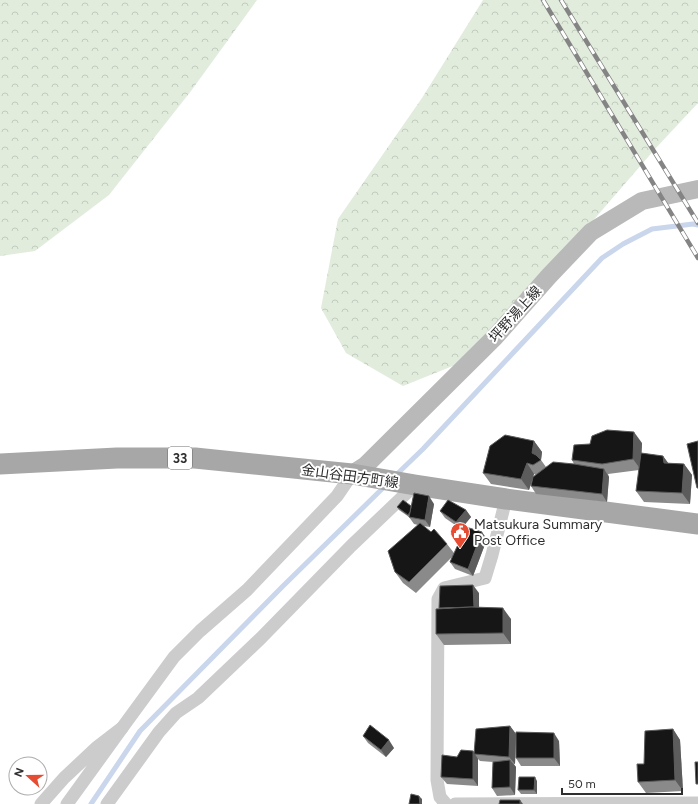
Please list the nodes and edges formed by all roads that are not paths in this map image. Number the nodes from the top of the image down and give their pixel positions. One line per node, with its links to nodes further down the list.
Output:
1 (698, 189): 3 (main road, 坪野湯上線)
2 (0, 464): 3 (main road, 金山谷田方町線 / 33)
3 (356, 475): 4 (main road, 金山谷田方町線 / 33); 7 (street)
4 (415, 485): 5 (main road, 金山谷田方町線 / 33); 11 (street)
5 (506, 499): 6 (main road, 金山谷田方町線 / 33); 12 (street)
6 (698, 524)
7 (122, 728): 9 (street); 10 (street)
8 (698, 803): 14 (street)
9 (41, 804)
10 (67, 804)
11 (107, 804)
12 (446, 804)
13 (455, 804): 14 (street)
14 (627, 804)

